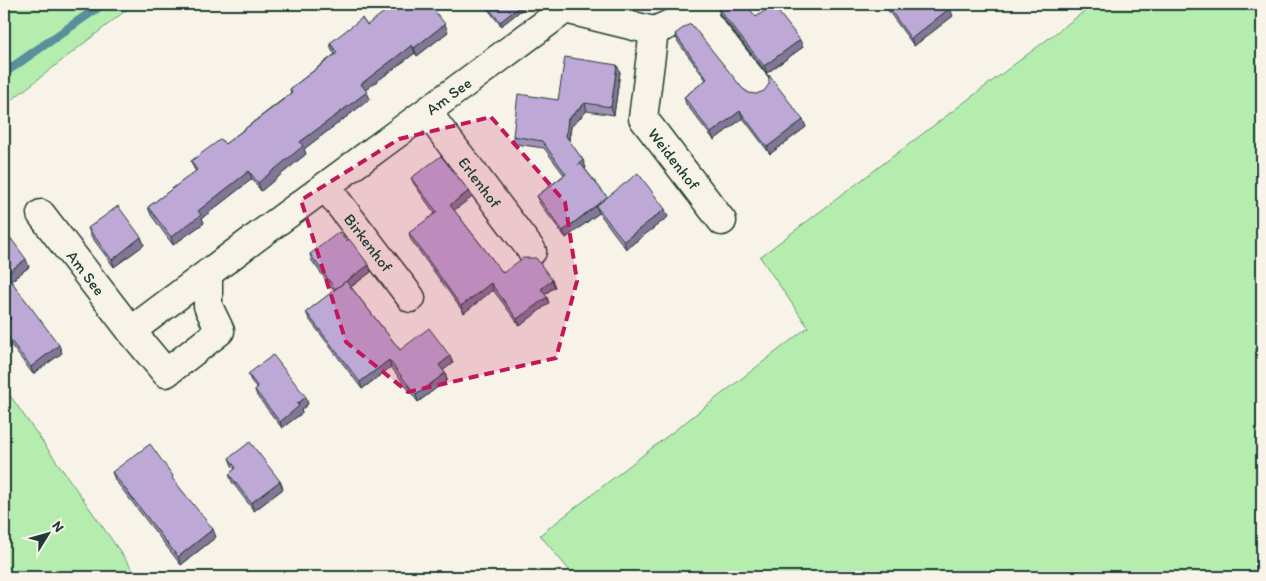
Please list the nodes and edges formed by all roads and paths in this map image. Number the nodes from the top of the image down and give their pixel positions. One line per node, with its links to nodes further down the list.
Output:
1 (691, 9): 3 (street); 4 (street)
2 (602, 11): 3 (street, Am See); 5 (street, Am See)
3 (654, 31): 8 (street, Weidenhof)
4 (757, 86)
5 (428, 112): 6 (street, Am See); 9 (street, Erlenhof)
6 (326, 187): 10 (street, Am See); 11 (street, Birkenhof)
7 (41, 214): 12 (street, Am See)
8 (722, 221)
9 (532, 251)
10 (208, 273): 12 (street, Am See); 12 (street, Am See)
11 (411, 298)
12 (131, 331)

